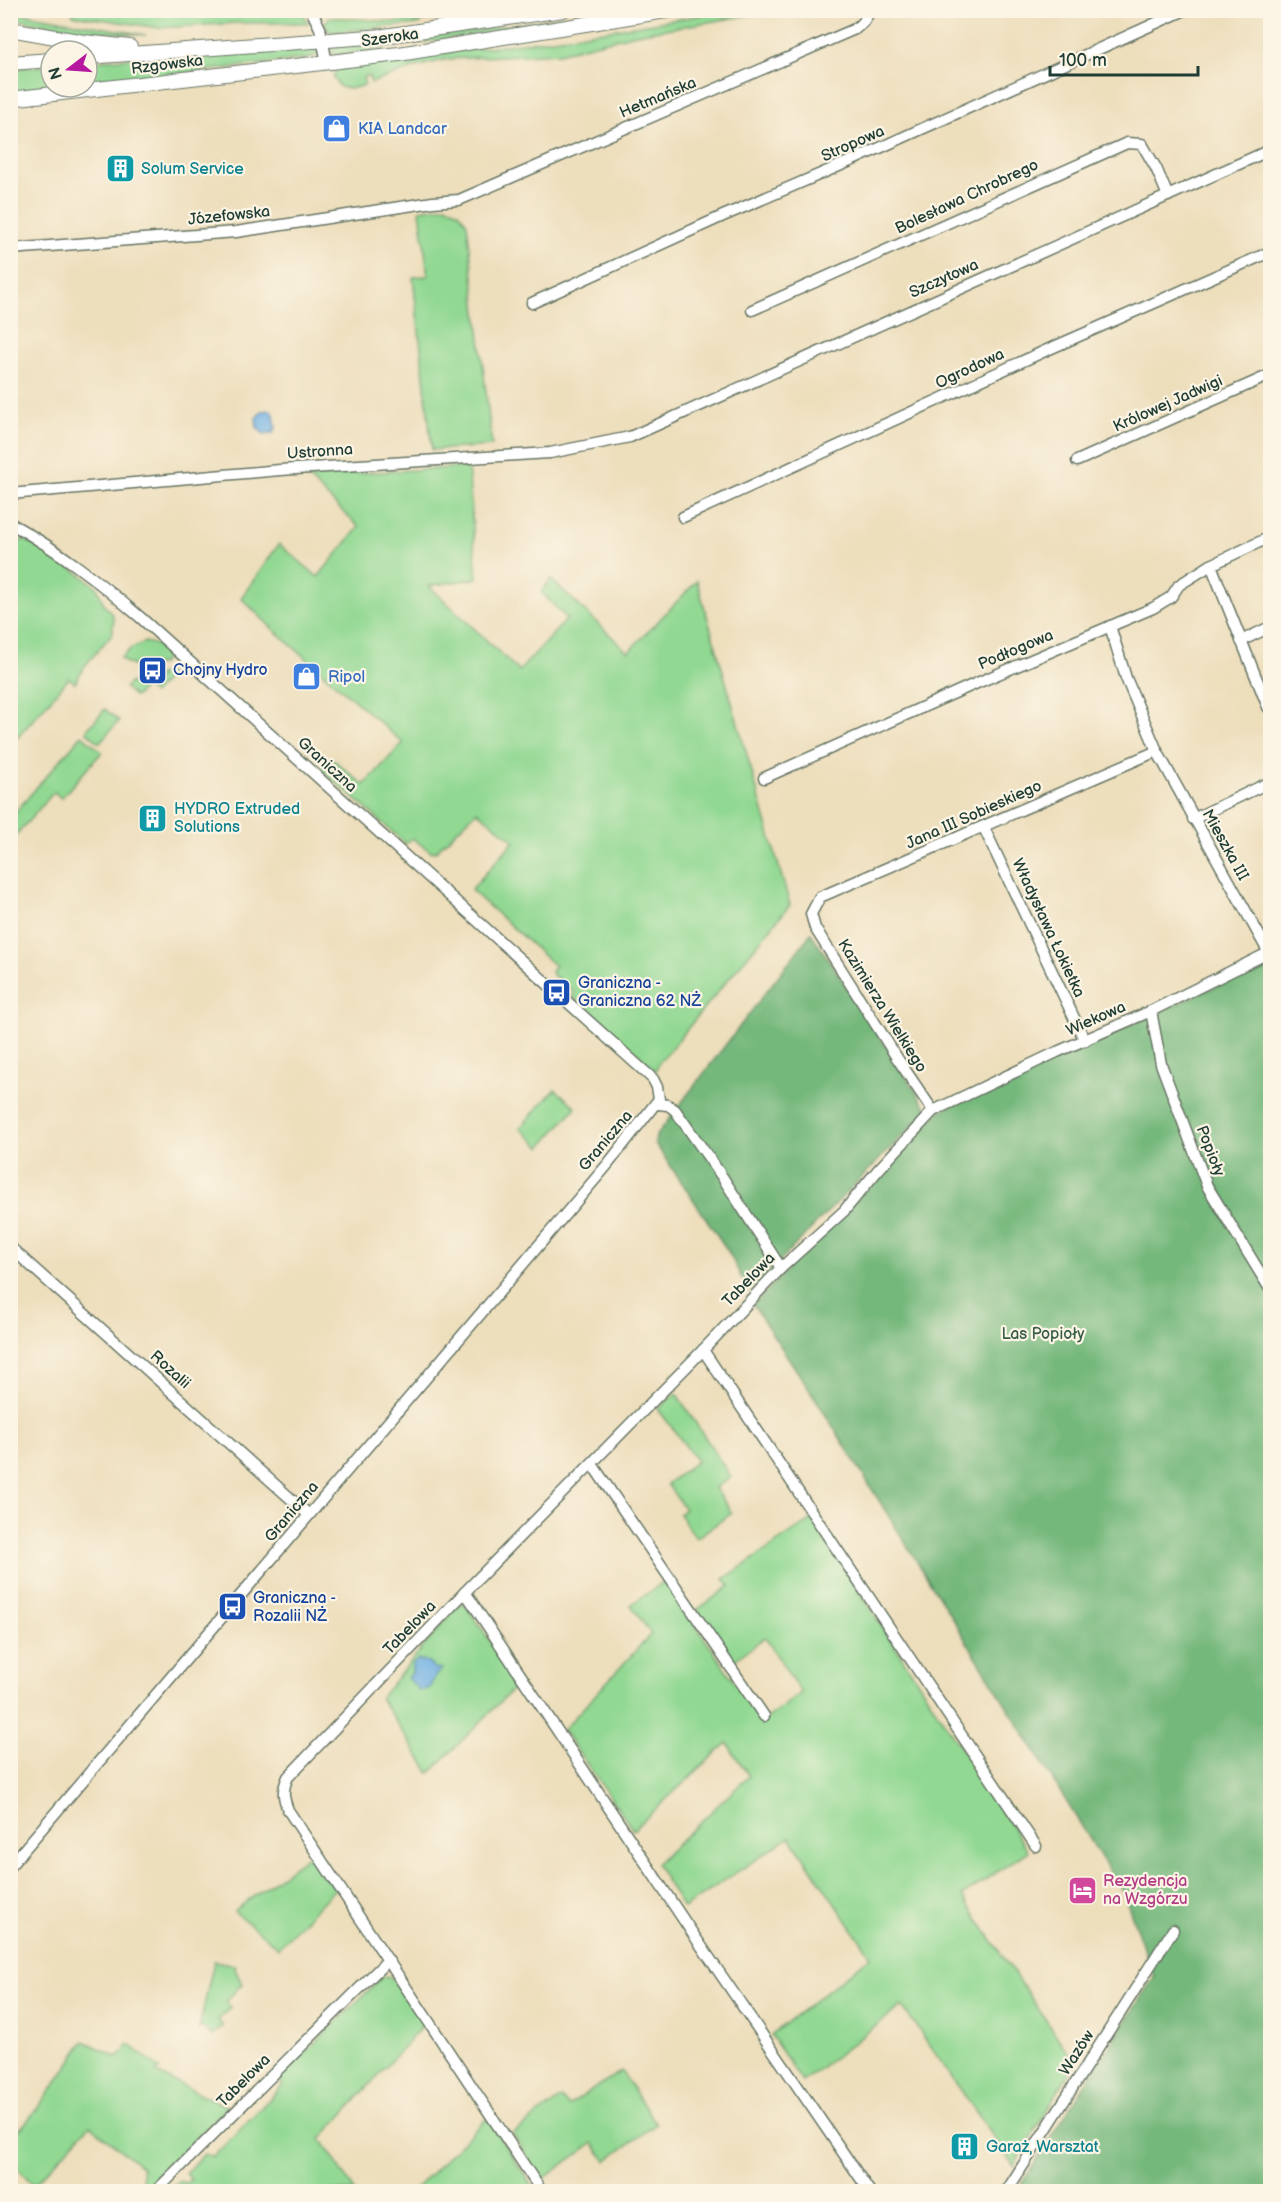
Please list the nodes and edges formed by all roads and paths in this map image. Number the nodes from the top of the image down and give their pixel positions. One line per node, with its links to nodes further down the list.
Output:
1 (311, 10): 7 (street)
2 (563, 10): 7 (main road, Szeroka)
3 (672, 10): 12 (main road, Szeroka)
4 (871, 10): 16 (street, Hetmańska)
5 (1185, 10): 19 (street, Stropowa)
6 (10, 29): 8 (main road)
7 (323, 40): 8 (main road, Rzgowska); 12 (street)
8 (177, 49): 9 (main road, Rzgowska)
9 (99, 56)
10 (39, 61): 11 (main road)
11 (10, 63)
12 (327, 63): 13 (main road, Rzgowska)
13 (10, 99)
14 (1270, 150): 15 (street, Szczytowa)
15 (1168, 196): 20 (street, Bolesława Chrobrego); 22 (street, Szczytowa)
16 (450, 201): 17 (street, Józefowska)
17 (10, 249)
18 (1270, 252): 25 (street, Ogrodowa)
19 (532, 303)
20 (752, 310)
21 (1270, 375): 23 (street, Królowej Jadwigi)
22 (630, 436): 24 (street, Ustronna)
23 (1077, 461)
24 (10, 494)
25 (683, 517)
26 (10, 523): 42 (street, Graniczna)
27 (1270, 537): 28 (street, Podłogowa)
28 (1211, 565): 29 (street, Podłogowa); 31 (street)
29 (1110, 626): 33 (street, Mieszka III); 34 (street, Podłogowa)
30 (1270, 627): 31 (street)
31 (1241, 641): 32 (street)
32 (1268, 707)
33 (1157, 751): 36 (street, Mieszka III); 37 (street, Jana III Sobieskiego)
34 (764, 778)
35 (1270, 782): 36 (street)
36 (1194, 819): 39 (street, Mieszka III)
37 (984, 828): 38 (street, Jana III Sobieskiego); 41 (street, Władysława Łokietka)
38 (811, 914): 43 (street, Kazimierza Wielkiego)
39 (1270, 952): 40 (street, Wiekowa)
40 (1151, 1011): 41 (street, Wiekowa); 46 (street, Popioły)
41 (1085, 1041): 43 (street, Wiekowa)
42 (657, 1104): 45 (street); 49 (street, Graniczna)
43 (933, 1111): 45 (street, Tabelowa)
44 (10, 1247): 49 (street, Rozalii)
45 (781, 1268): 47 (street, Tabelowa)
46 (1270, 1289)
47 (703, 1350): 48 (street, Tabelowa); 52 (street)
48 (592, 1464): 50 (street, Tabelowa); 51 (street)
49 (309, 1515): 53 (street, Graniczna)
50 (465, 1592): 55 (street, Tabelowa); 58 (street)
51 (764, 1716)
52 (1036, 1846)
53 (10, 1866)
54 (1173, 1930): 59 (street, Wazów)
55 (387, 1960): 56 (street, Tabelowa); 57 (street)
56 (155, 2192)
57 (542, 2192)
58 (870, 2192)
59 (1006, 2192)

